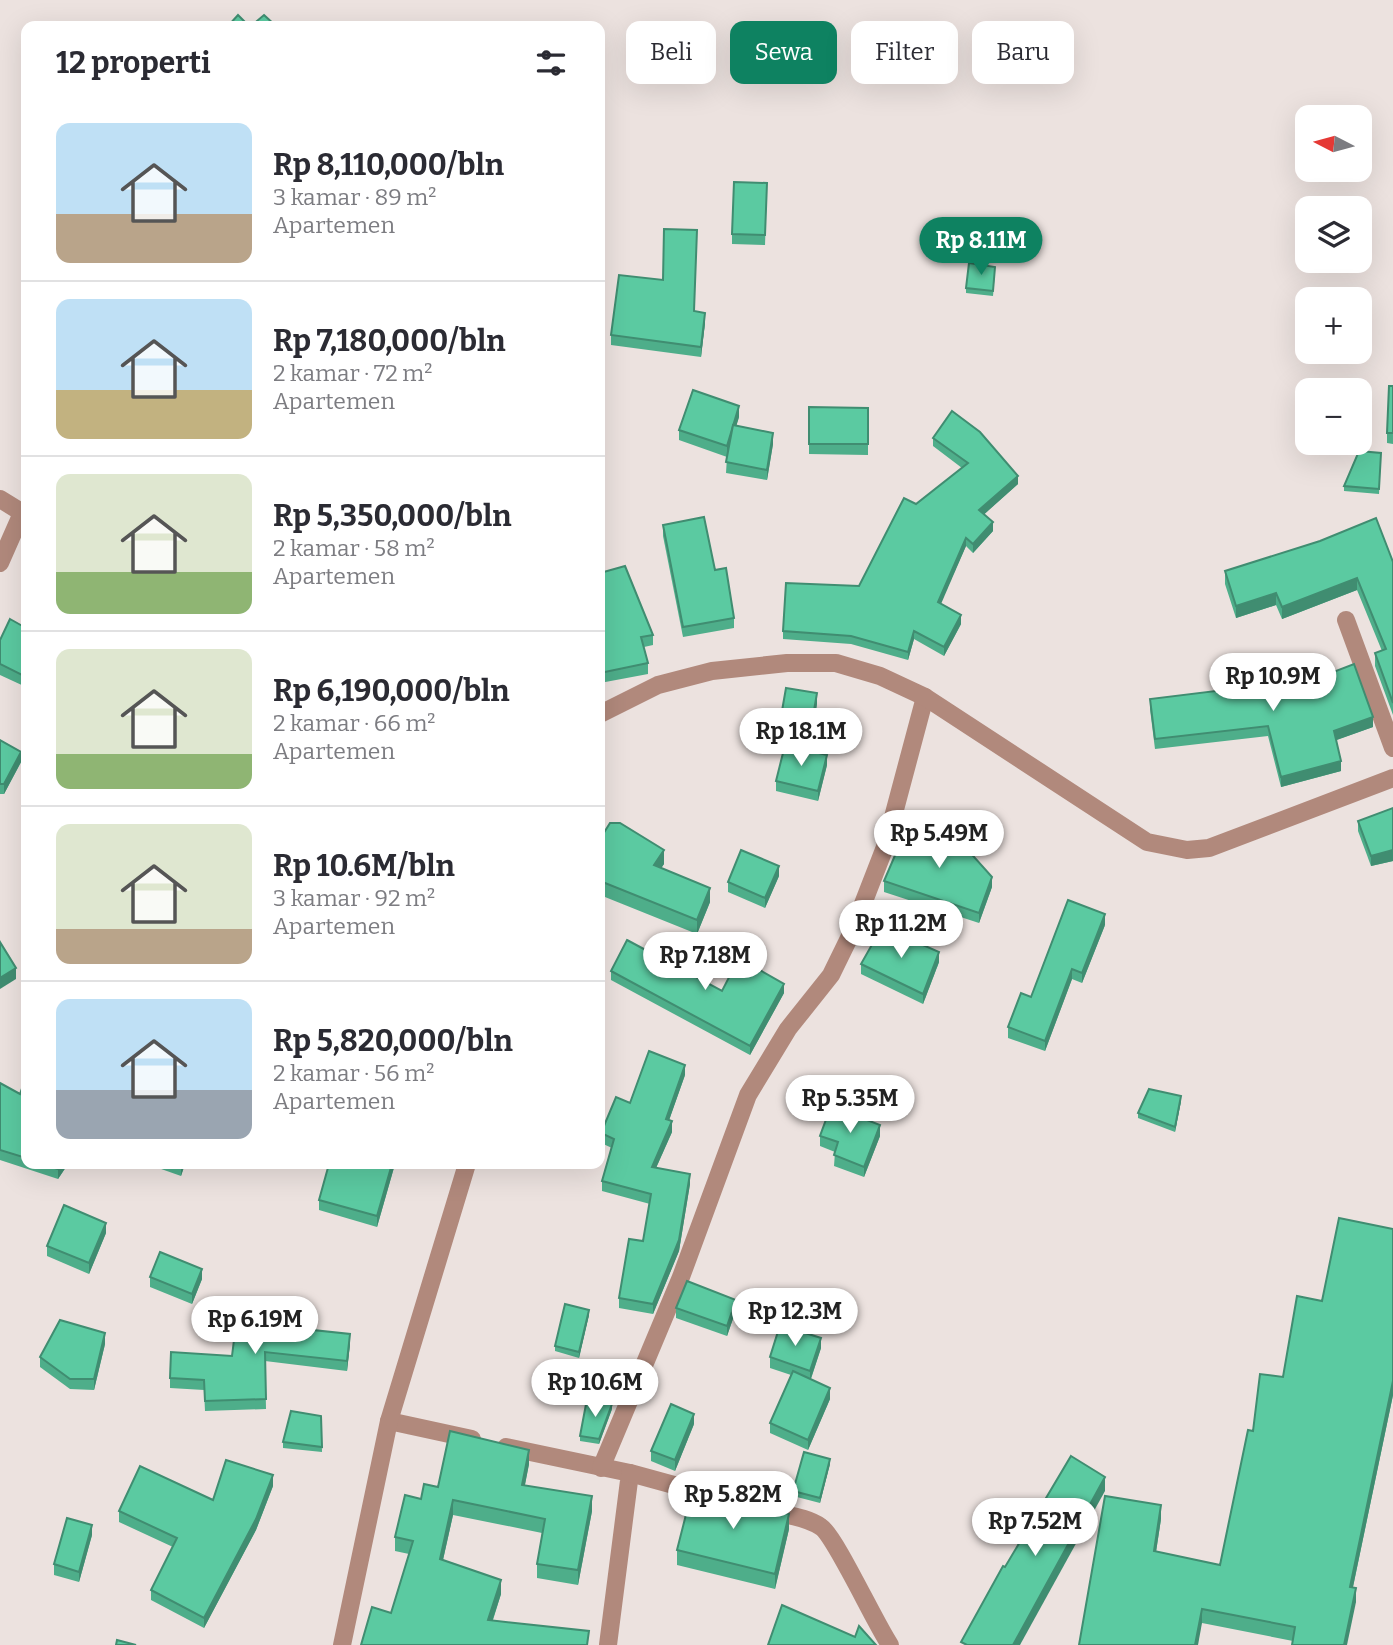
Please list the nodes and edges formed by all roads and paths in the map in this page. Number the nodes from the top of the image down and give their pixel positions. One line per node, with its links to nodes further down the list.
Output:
1 (0, 499): 2 (street)
2 (21, 512)
3 (21, 520): 4 (street)
4 (0, 563)
5 (1346, 620): 8 (street)
6 (925, 697): 7 (street); 9 (street); 12 (street)
7 (605, 712)
8 (1393, 748)
9 (1393, 778)
10 (465, 1169): 11 (street)
11 (389, 1421): 12 (street); 14 (street)
12 (601, 1468): 13 (street)
13 (630, 1473): 15 (street); 16 (street)
14 (342, 1645)
15 (608, 1645)
16 (890, 1645)

